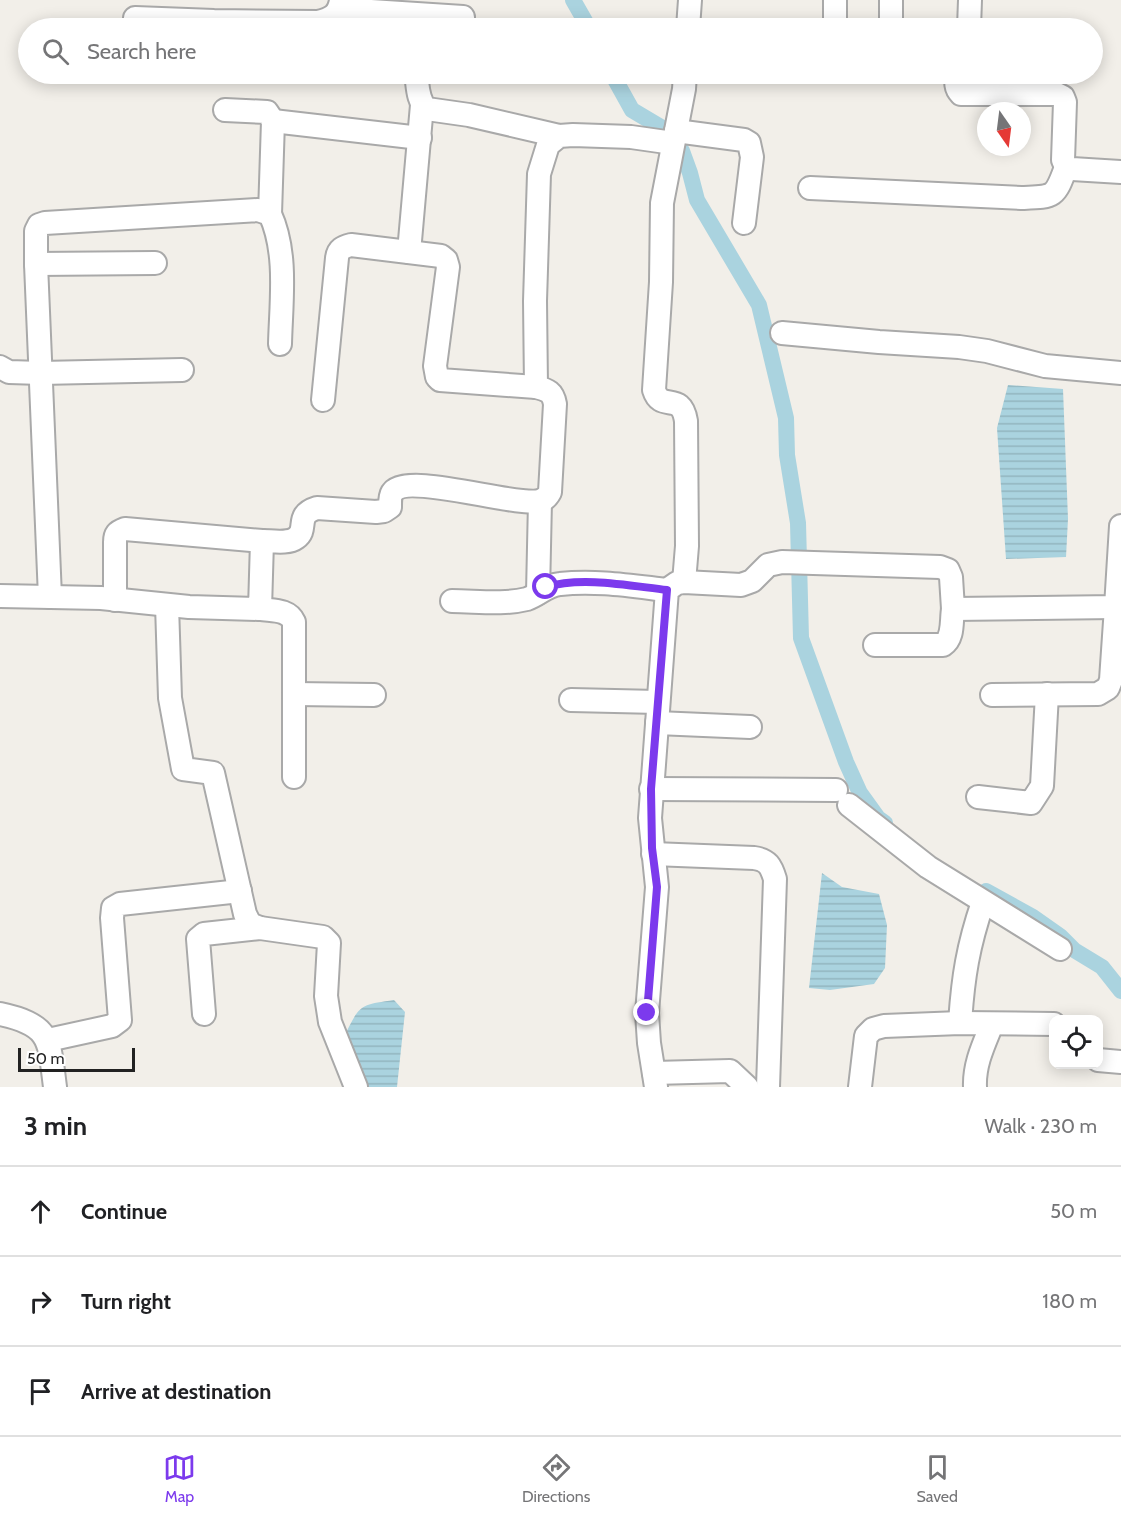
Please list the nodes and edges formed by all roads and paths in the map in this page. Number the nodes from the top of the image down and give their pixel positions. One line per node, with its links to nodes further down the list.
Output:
1 (690, 0): 8 (street)
2 (835, 0): 9 (street)
3 (891, 0): 10 (street)
4 (970, 0): 11 (street)
5 (340, 4): 6 (street); 7 (street)
6 (463, 17)
7 (332, 18)
8 (689, 18)
9 (835, 18)
10 (891, 18)
11 (969, 18)
12 (418, 84): 15 (street)
13 (684, 84): 19 (street)
14 (956, 84): 21 (street)
15 (422, 105): 18 (street); 20 (street)
16 (225, 110): 17 (street)
17 (273, 122): 20 (street); 24 (street)
18 (559, 136): 19 (street); 35 (street)
19 (675, 137): 25 (street); 40 (street)
20 (420, 138): 26 (street)
21 (1066, 167): 22 (street); 23 (street)
22 (1121, 172)
23 (810, 188)
24 (270, 214): 28 (street); 30 (street)
25 (744, 223)
26 (409, 252): 35 (street); 36 (street)
27 (155, 263): 28 (street)
28 (36, 264): 33 (street)
29 (782, 333): 34 (street)
30 (280, 344)
31 (0, 367): 33 (street)
32 (182, 370): 33 (street)
33 (41, 373): 43 (street)
34 (1121, 373)
35 (536, 387): 37 (street)
36 (323, 400)
37 (540, 501): 39 (street); 41 (street)
38 (1121, 526): 47 (street)
39 (262, 541): 44 (street); 48 (street)
40 (675, 586): 41 (street); 49 (street); 56 (street)
41 (538, 593): 45 (street)
42 (0, 596): 43 (street)
43 (50, 597): 44 (street)
44 (115, 600): 46 (street)
45 (452, 601)
46 (167, 605): 48 (street); 62 (street)
47 (1116, 608): 49 (street); 54 (street)
48 (260, 609): 51 (street)
49 (953, 609): 50 (street)
50 (875, 645)
51 (294, 694): 52 (street); 58 (street)
52 (374, 694)
53 (992, 694): 54 (street)
54 (1047, 694): 60 (street)
55 (572, 700): 56 (street)
56 (658, 712): 57 (street); 59 (street)
57 (750, 727)
58 (294, 777)
59 (651, 789): 61 (street); 63 (street)
60 (978, 797)
61 (653, 854): 74 (street); 78 (street)
62 (240, 891): 64 (street); 71 (street)
63 (983, 902): 65 (street); 68 (street)
64 (260, 928): 67 (street); 76 (street)
65 (1060, 949)
66 (0, 1014): 71 (street)
67 (204, 1014)
68 (960, 1023): 69 (street); 79 (street)
69 (992, 1024): 70 (street); 80 (street)
70 (1049, 1024)
71 (48, 1040): 75 (street)
72 (1103, 1060): 73 (street)
73 (1121, 1062)
74 (655, 1080): 77 (street)
75 (55, 1087)
76 (356, 1087)
77 (747, 1087)
78 (768, 1087)
79 (860, 1087)
80 (975, 1087)

